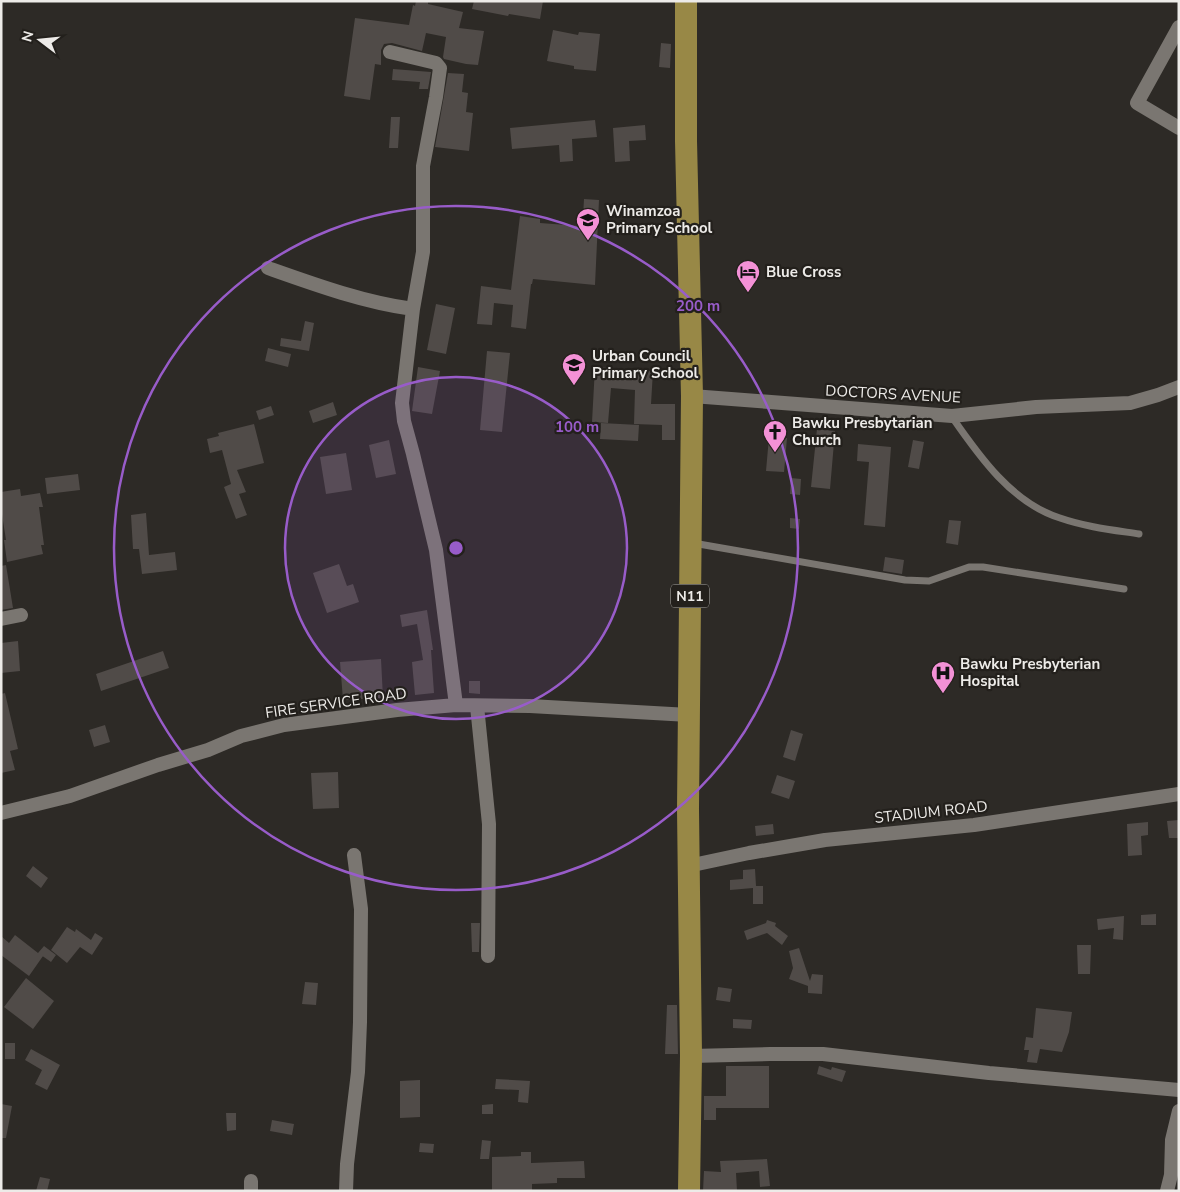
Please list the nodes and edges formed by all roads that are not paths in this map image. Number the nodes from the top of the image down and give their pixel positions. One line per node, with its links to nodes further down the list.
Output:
1 (686, 1): 8 (highway, N11)
2 (1179, 27): 4 (street)
3 (390, 52): 6 (street)
4 (1179, 128)
5 (268, 268): 6 (street)
6 (414, 308): 15 (street)
7 (1179, 387): 9 (street, DOCTORS AVENUE)
8 (692, 396): 9 (street, DOCTORS AVENUE); 11 (highway, N11)
9 (952, 416): 10 (lane)
10 (1140, 534)
11 (690, 542): 12 (lane); 17 (highway, N11)
12 (1124, 589)
13 (21, 615): 14 (street)
14 (1, 619)
15 (456, 705): 16 (street, FIRE SERVICE ROAD); 19 (street, FIRE SERVICE ROAD)
16 (477, 706): 17 (street, FIRE SERVICE ROAD); 22 (street)
17 (689, 715): 21 (highway, N11)
18 (1179, 794): 21 (street, STADIUM ROAD)
19 (1, 814)
20 (354, 855): 26 (street)
21 (688, 866): 23 (highway, N11)
22 (488, 956)
23 (691, 1056): 24 (street); 27 (highway, N11)
24 (1179, 1090)
25 (1179, 1111): 28 (street)
26 (346, 1191)
27 (689, 1191)
28 (1167, 1191)

